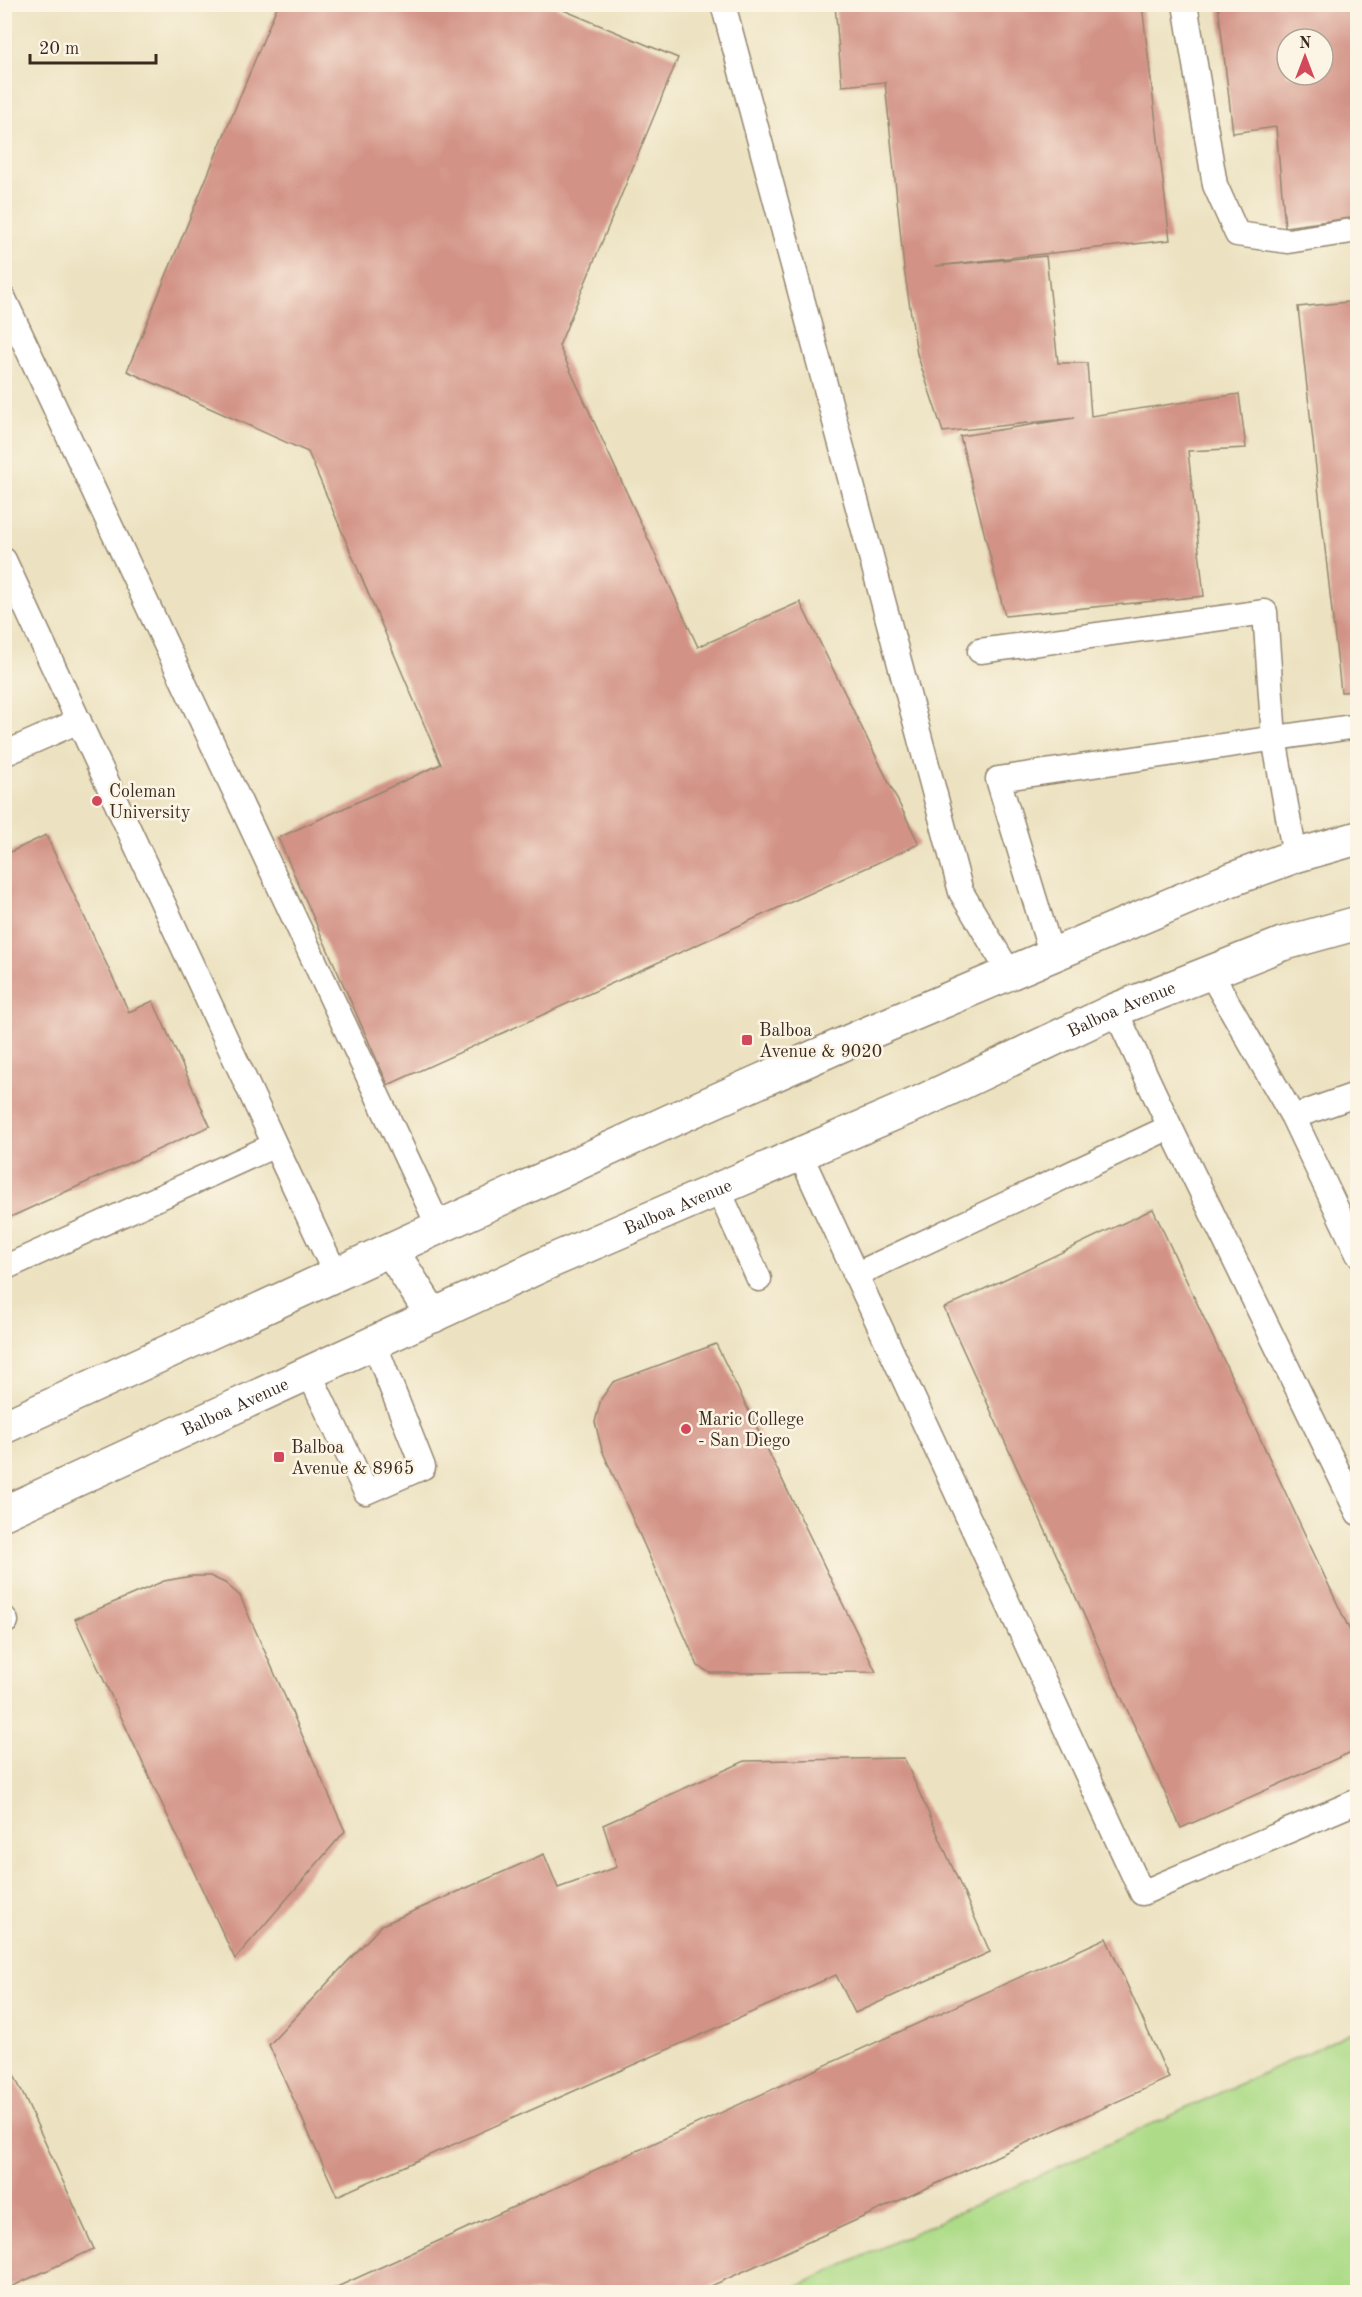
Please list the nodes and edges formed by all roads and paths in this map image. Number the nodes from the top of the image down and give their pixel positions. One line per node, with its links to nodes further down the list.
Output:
1 (723, 4): 15 (lane)
2 (1185, 4): 3 (lane)
3 (1358, 230)
4 (4, 299): 24 (lane)
5 (4, 560): 7 (lane)
6 (980, 651): 9 (lane)
7 (79, 721): 10 (lane); 21 (lane)
8 (1358, 726): 9 (lane)
9 (1274, 738): 12 (lane); 14 (lane)
10 (4, 754)
11 (1358, 838): 12 (main road)
12 (1295, 856): 14 (main road)
13 (1358, 923): 16 (main road, Balboa Avenue)
14 (1052, 956): 15 (main road)
15 (1010, 972): 24 (main road)
16 (1210, 972): 17 (main road, Balboa Avenue); 19 (lane)
17 (1115, 1010): 20 (lane); 22 (main road, Balboa Avenue)
18 (1358, 1094): 19 (lane)
19 (1293, 1117): 26 (lane)
20 (1170, 1127): 29 (lane); 36 (lane)
21 (275, 1145): 27 (lane); 28 (lane)
22 (800, 1154): 23 (main road, Balboa Avenue); 29 (lane)
23 (718, 1189): 30 (lane); 31 (main road, Balboa Avenue)
24 (439, 1227): 25 (main road)
25 (391, 1250): 28 (main road); 31 (main road)
26 (1358, 1254)
27 (4, 1268)
28 (336, 1275): 34 (main road)
29 (855, 1275): 37 (lane)
30 (759, 1279)
31 (433, 1316): 32 (main road, Balboa Avenue)
32 (374, 1343): 33 (main road, Balboa Avenue); 33 (lane)
33 (309, 1373): 35 (main road, Balboa Avenue)
34 (4, 1427)
35 (4, 1513)
36 (1358, 1513)
37 (1358, 1801)

